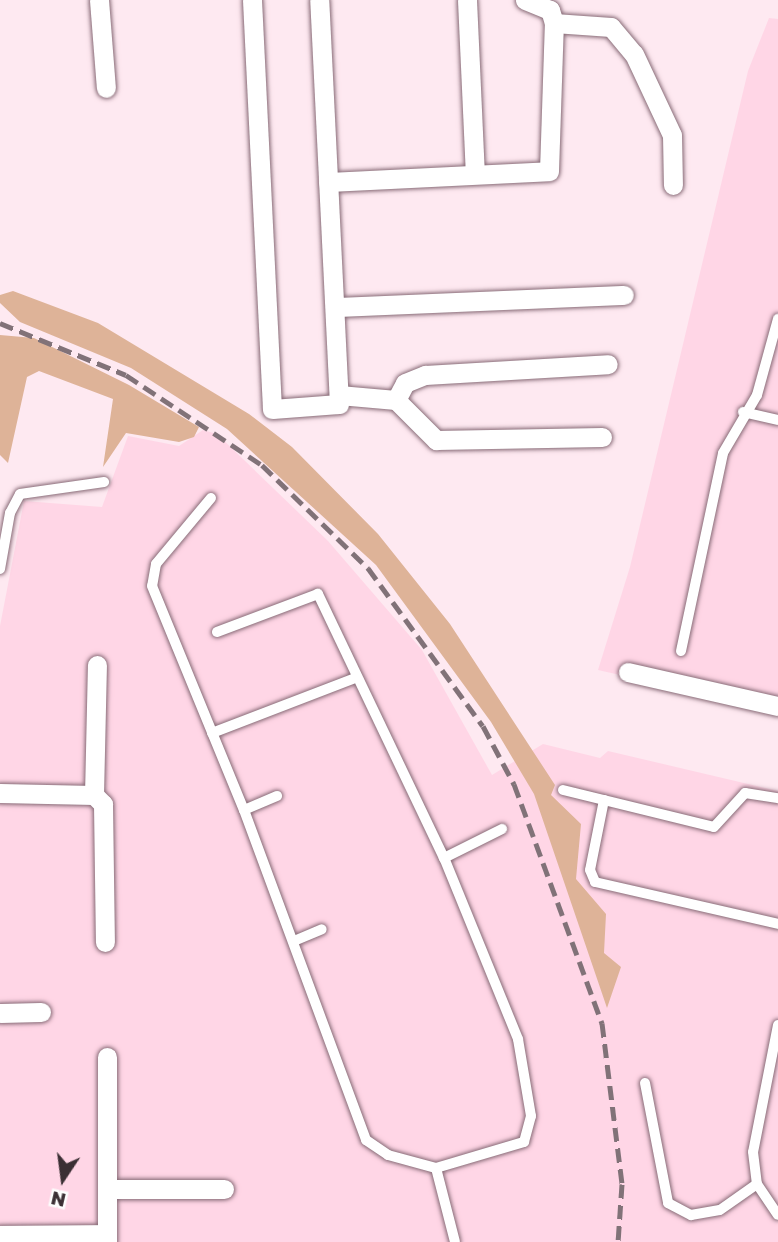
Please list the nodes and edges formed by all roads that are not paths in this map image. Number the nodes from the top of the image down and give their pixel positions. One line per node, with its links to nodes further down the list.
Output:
1 (99, 0): 7 (street)
2 (252, 0): 15 (street)
3 (319, 0): 9 (street)
4 (467, 0): 8 (street)
5 (525, 0): 6 (street)
6 (554, 23): 8 (street); 10 (street)
7 (106, 88)
8 (475, 174): 9 (street)
9 (328, 182): 12 (street)
10 (673, 185)
11 (624, 295): 12 (street)
12 (335, 307): 15 (street)
13 (778, 318): 17 (lane)
14 (608, 364): 16 (street)
15 (339, 395): 16 (street)
16 (396, 400): 19 (street)
17 (743, 412): 18 (lane); 24 (lane)
18 (778, 420)
19 (602, 437)
20 (104, 482): 22 (lane)
21 (211, 498): 29 (lane)
22 (0, 569)
23 (217, 632): 27 (lane)
24 (681, 651)
25 (97, 665): 32 (street)
26 (628, 672): 28 (street)
27 (353, 678): 29 (lane); 38 (lane)
28 (778, 706)
29 (212, 733): 36 (lane)
30 (563, 790): 35 (lane)
31 (0, 793): 32 (street)
32 (94, 795): 41 (street)
33 (276, 796): 36 (lane)
34 (778, 798): 35 (lane)
35 (604, 800): 39 (lane)
36 (244, 810): 42 (lane)
37 (502, 828): 38 (lane)
38 (444, 858): 48 (lane)
39 (778, 924)
40 (322, 929): 42 (lane)
41 (105, 942)
42 (294, 942): 48 (lane)
43 (0, 1013): 44 (street)
44 (41, 1013)
45 (778, 1025): 49 (lane)
46 (107, 1057): 50 (street)
47 (645, 1083): 49 (lane)
48 (436, 1168): 55 (lane)
49 (757, 1184): 52 (lane)
50 (107, 1189): 51 (street); 54 (street)
51 (224, 1189)
52 (778, 1215)
53 (0, 1235): 54 (street)
54 (107, 1238)
55 (455, 1242)

